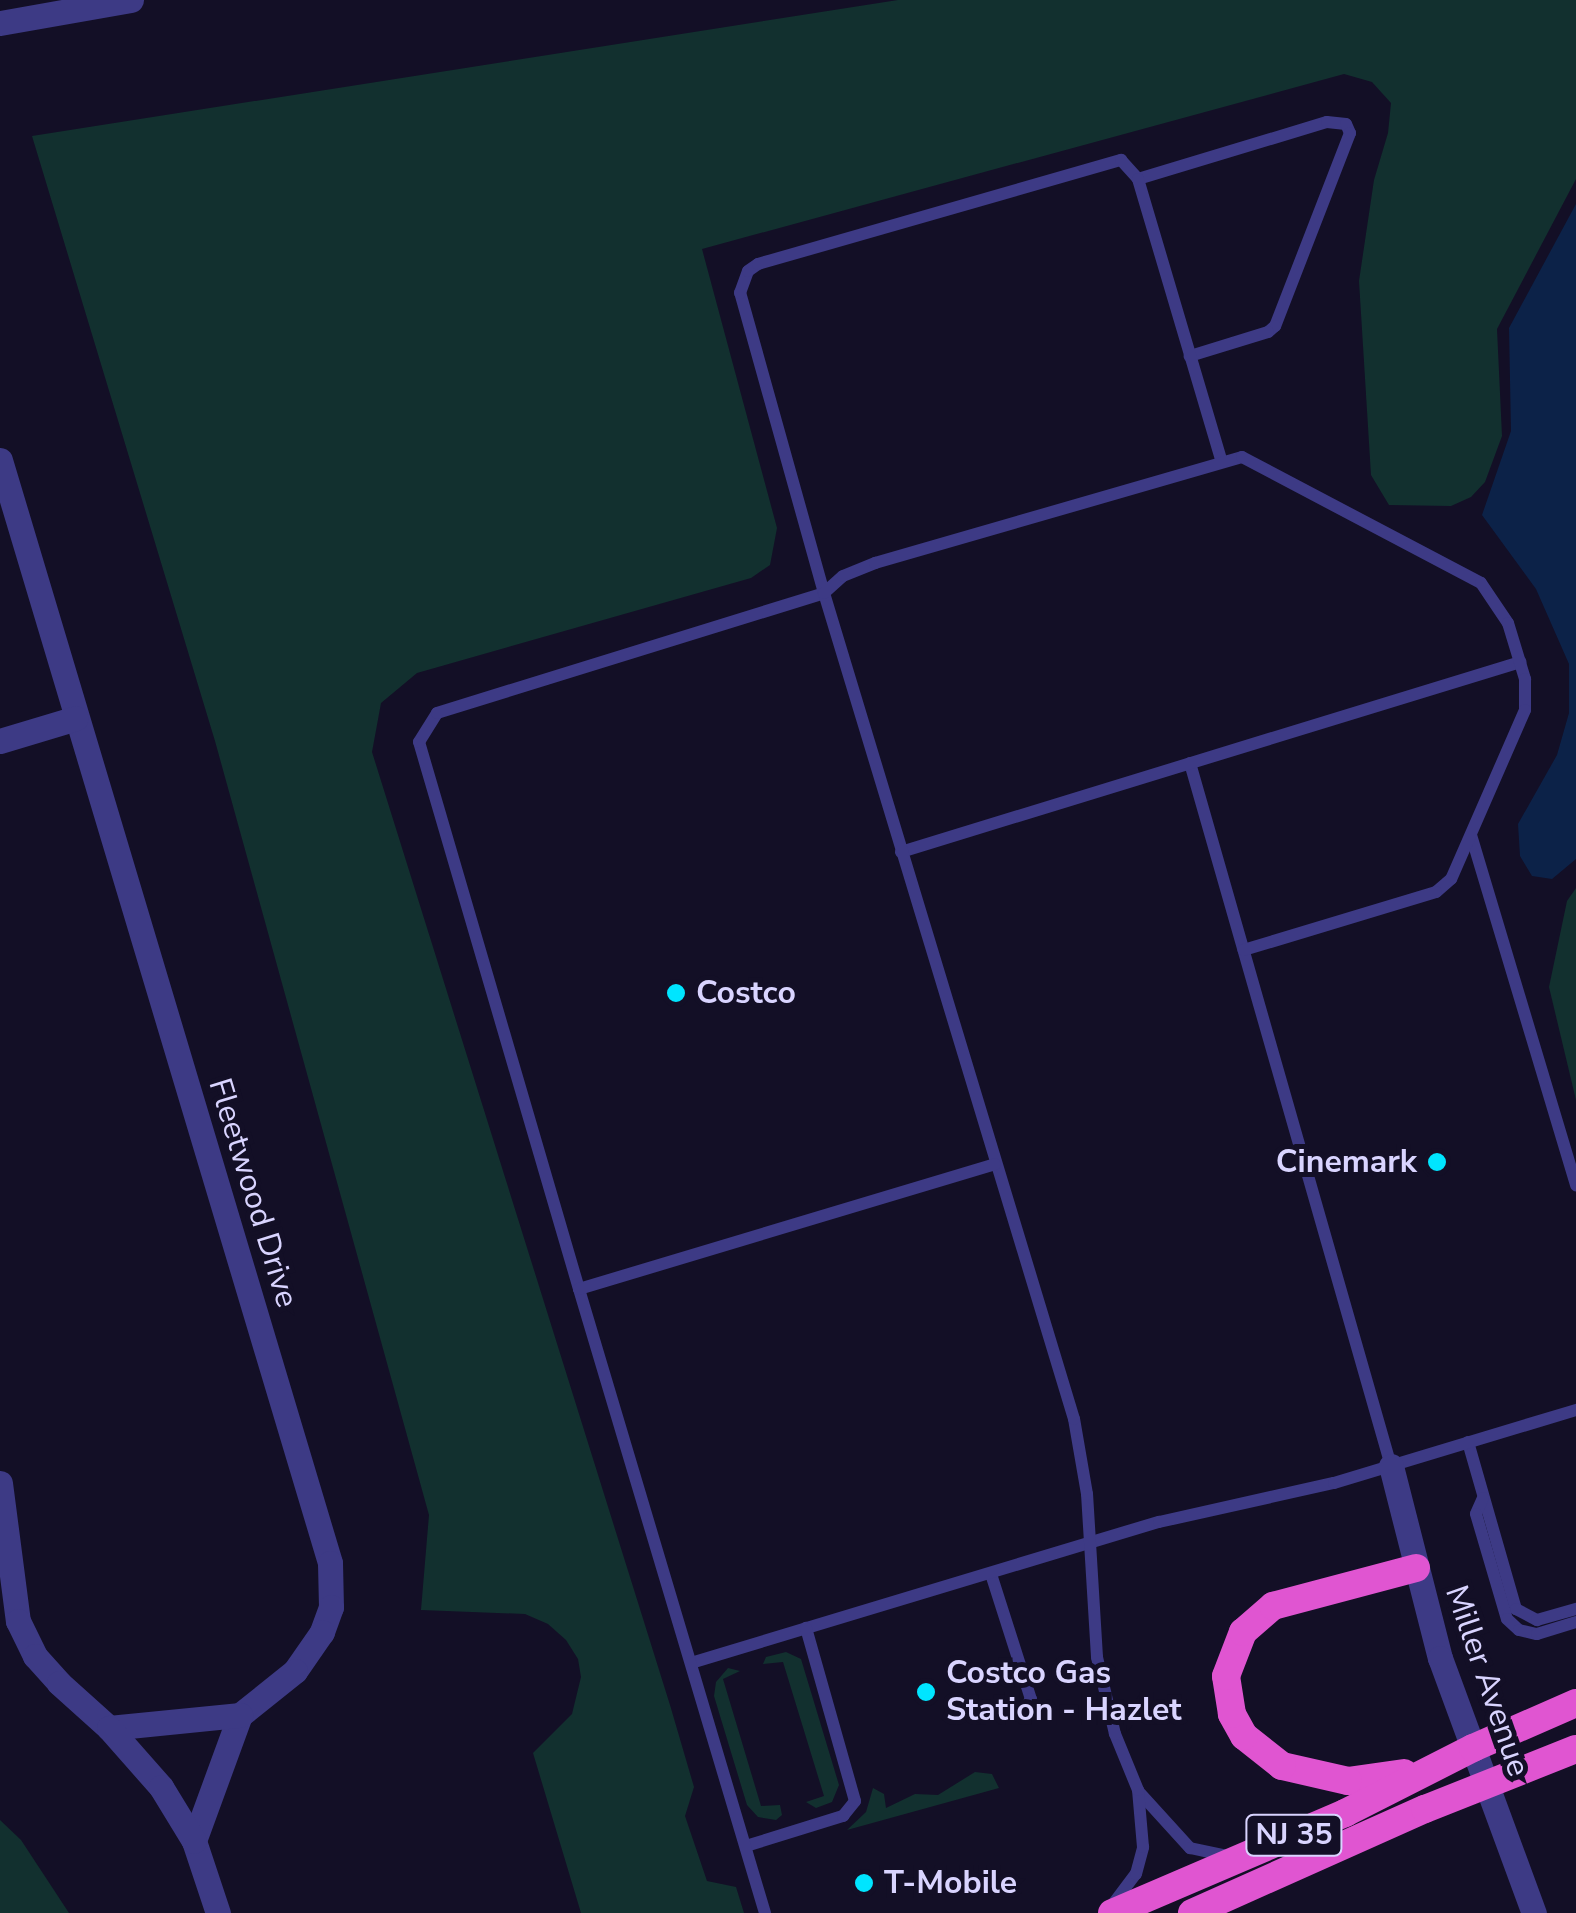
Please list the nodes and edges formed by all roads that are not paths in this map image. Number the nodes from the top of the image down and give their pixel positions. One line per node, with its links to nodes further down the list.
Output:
1 (131, 0): 2 (street)
2 (0, 23)
3 (1138, 179): 4 (lane); 4 (lane); 7 (lane)
4 (1190, 356): 6 (lane)
5 (0, 460): 9 (street, Fleetwood Drive)
6 (1221, 460): 7 (lane); 8 (lane)
7 (824, 593): 13 (lane); 17 (lane)
8 (1520, 662): 11 (lane); 12 (lane)
9 (76, 718): 10 (street); 32 (street, Fleetwood Drive)
10 (0, 741)
11 (1190, 764): 13 (lane); 14 (lane)
12 (1471, 835): 14 (lane); 16 (lane)
13 (901, 852): 15 (lane)
14 (1244, 950): 20 (lane)
15 (995, 1164): 17 (lane); 23 (lane)
16 (1576, 1186)
17 (579, 1289): 29 (lane)
18 (1576, 1410): 19 (lane)
19 (1468, 1442): 20 (lane); 22 (lane)
20 (1391, 1466): 23 (lane); 24 (street, Miller Avenue)
21 (0, 1484): 33 (street)
22 (1484, 1498): 26 (lane); 27 (lane)
23 (1090, 1544): 25 (lane); 38 (lane)
24 (1416, 1568): 34 (street, Miller Avenue); 36 (highway)
25 (991, 1574): 28 (lane); 31 (lane)
26 (1576, 1609)
27 (1576, 1622)
28 (806, 1628): 29 (lane); 40 (lane)
29 (691, 1663): 40 (lane)
30 (1576, 1703): 34 (highway, NJ 35)
31 (1025, 1708)
32 (240, 1714): 33 (street); 39 (street)
33 (109, 1728): 39 (street)
34 (1473, 1748): 36 (highway, NJ 35); 37 (street, Miller Avenue)
35 (1576, 1749): 37 (highway, NJ 35)
36 (1435, 1768): 41 (highway, NJ 35)
37 (1487, 1785): 45 (highway, NJ 35); 46 (street, Miller Avenue)
38 (1138, 1790): 41 (lane); 44 (lane)
39 (194, 1841): 42 (street)
40 (746, 1846): 43 (lane)
41 (1243, 1858): 44 (highway, NJ 35)
42 (218, 1913)
43 (766, 1913)
44 (1108, 1913)
45 (1192, 1913)
46 (1534, 1913)

